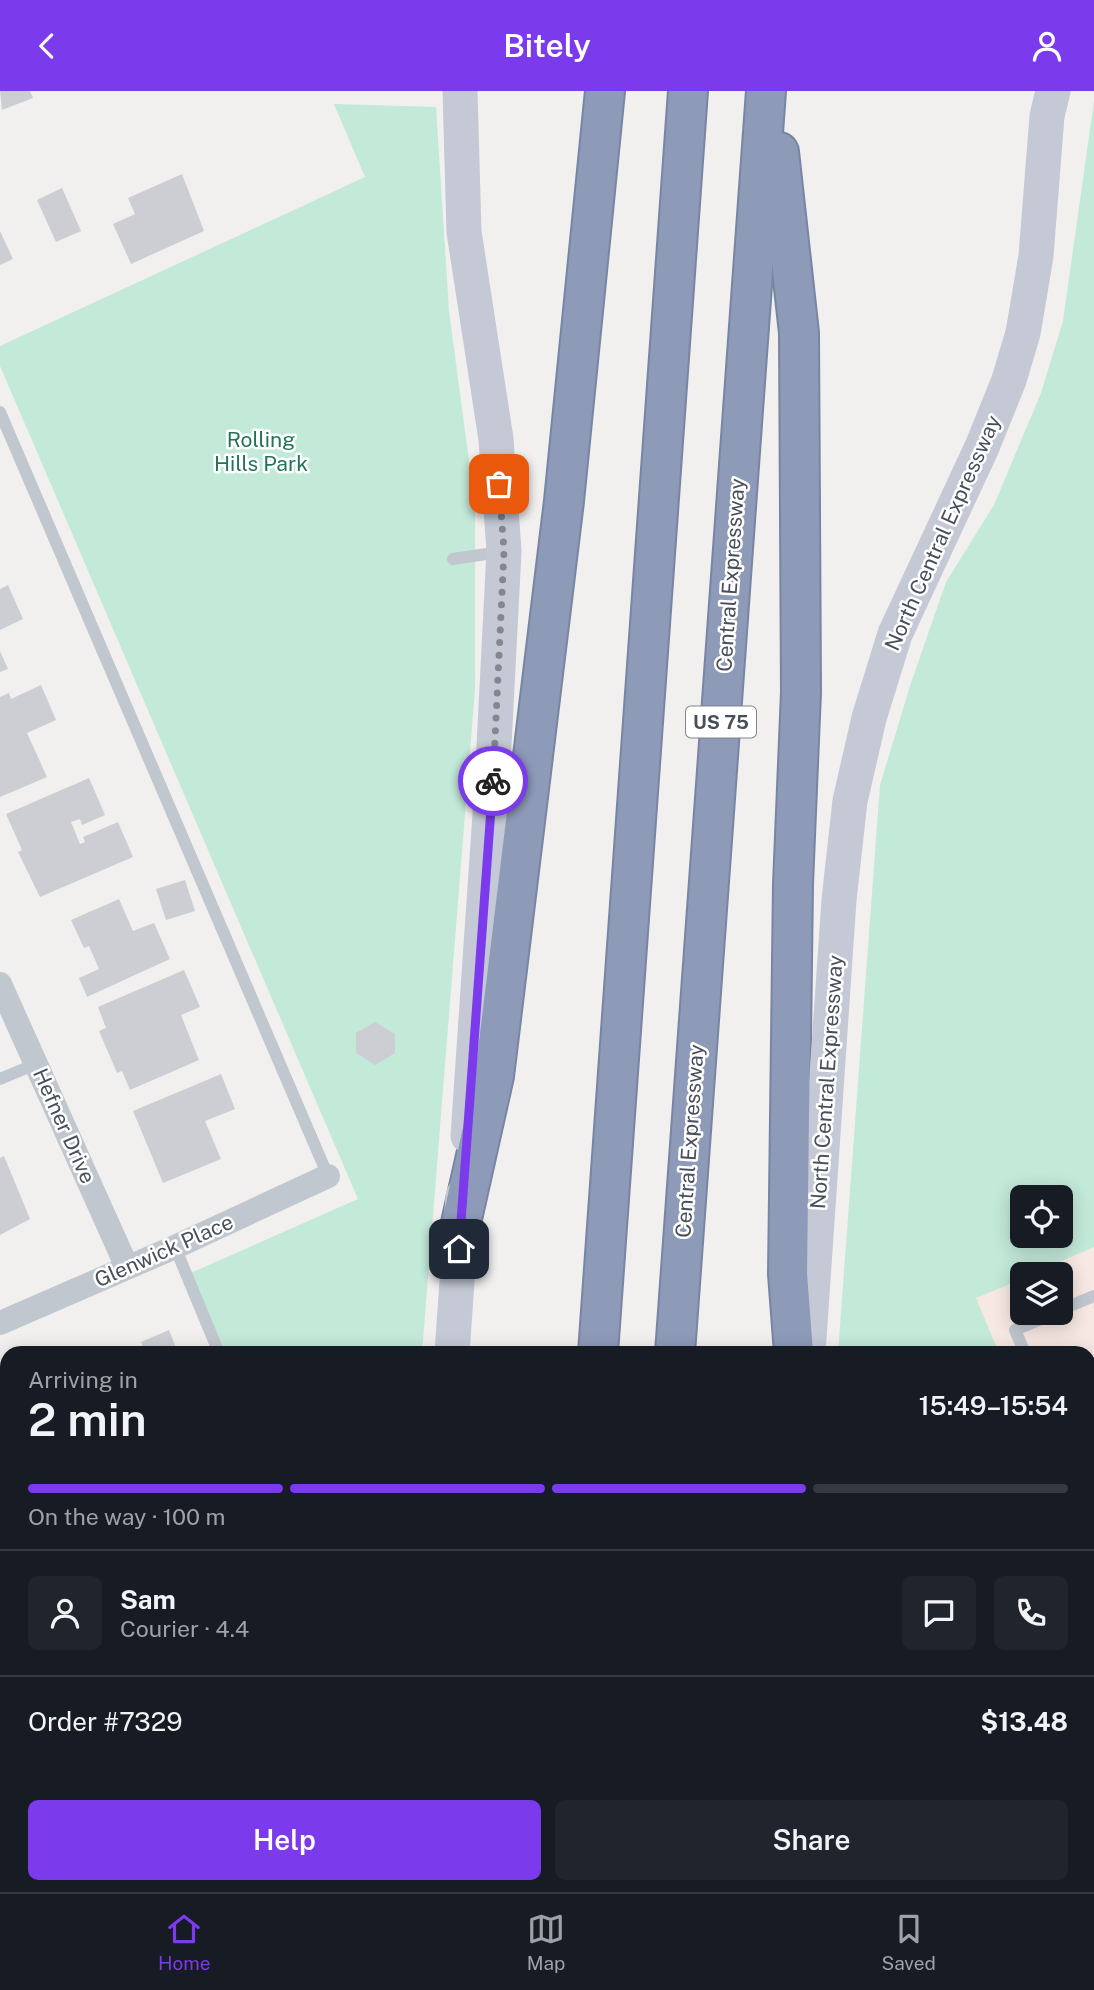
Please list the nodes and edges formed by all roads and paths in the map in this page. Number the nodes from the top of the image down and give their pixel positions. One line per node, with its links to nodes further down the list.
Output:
1 (460, 91): 8 (main road)
2 (605, 91): 14 (highway)
3 (688, 91): 23 (highway)
4 (766, 91): 24 (highway, Central Expressway / US 75)
5 (772, 91): 25 (highway)
6 (1053, 91): 26 (main road, North Central Expressway)
7 (0, 412): 13 (lane)
8 (504, 551): 9 (lane); 14 (main road)
9 (453, 559)
10 (0, 984): 11 (street, Hefner Drive)
11 (36, 1064): 12 (lane); 16 (street, Hefner Drive)
12 (0, 1079)
13 (328, 1176): 15 (street, Glenwick Place)
14 (461, 1223): 22 (main road)
15 (175, 1247): 16 (street, Glenwick Place); 21 (lane)
16 (127, 1267): 19 (street, Glenwick Place)
17 (1094, 1296): 18 (lane)
18 (1073, 1305)
19 (0, 1323)
20 (1025, 1325): 27 (lane)
21 (216, 1346)
22 (452, 1346)
23 (598, 1346)
24 (676, 1346)
25 (793, 1346)
26 (807, 1346)
27 (1022, 1346)

